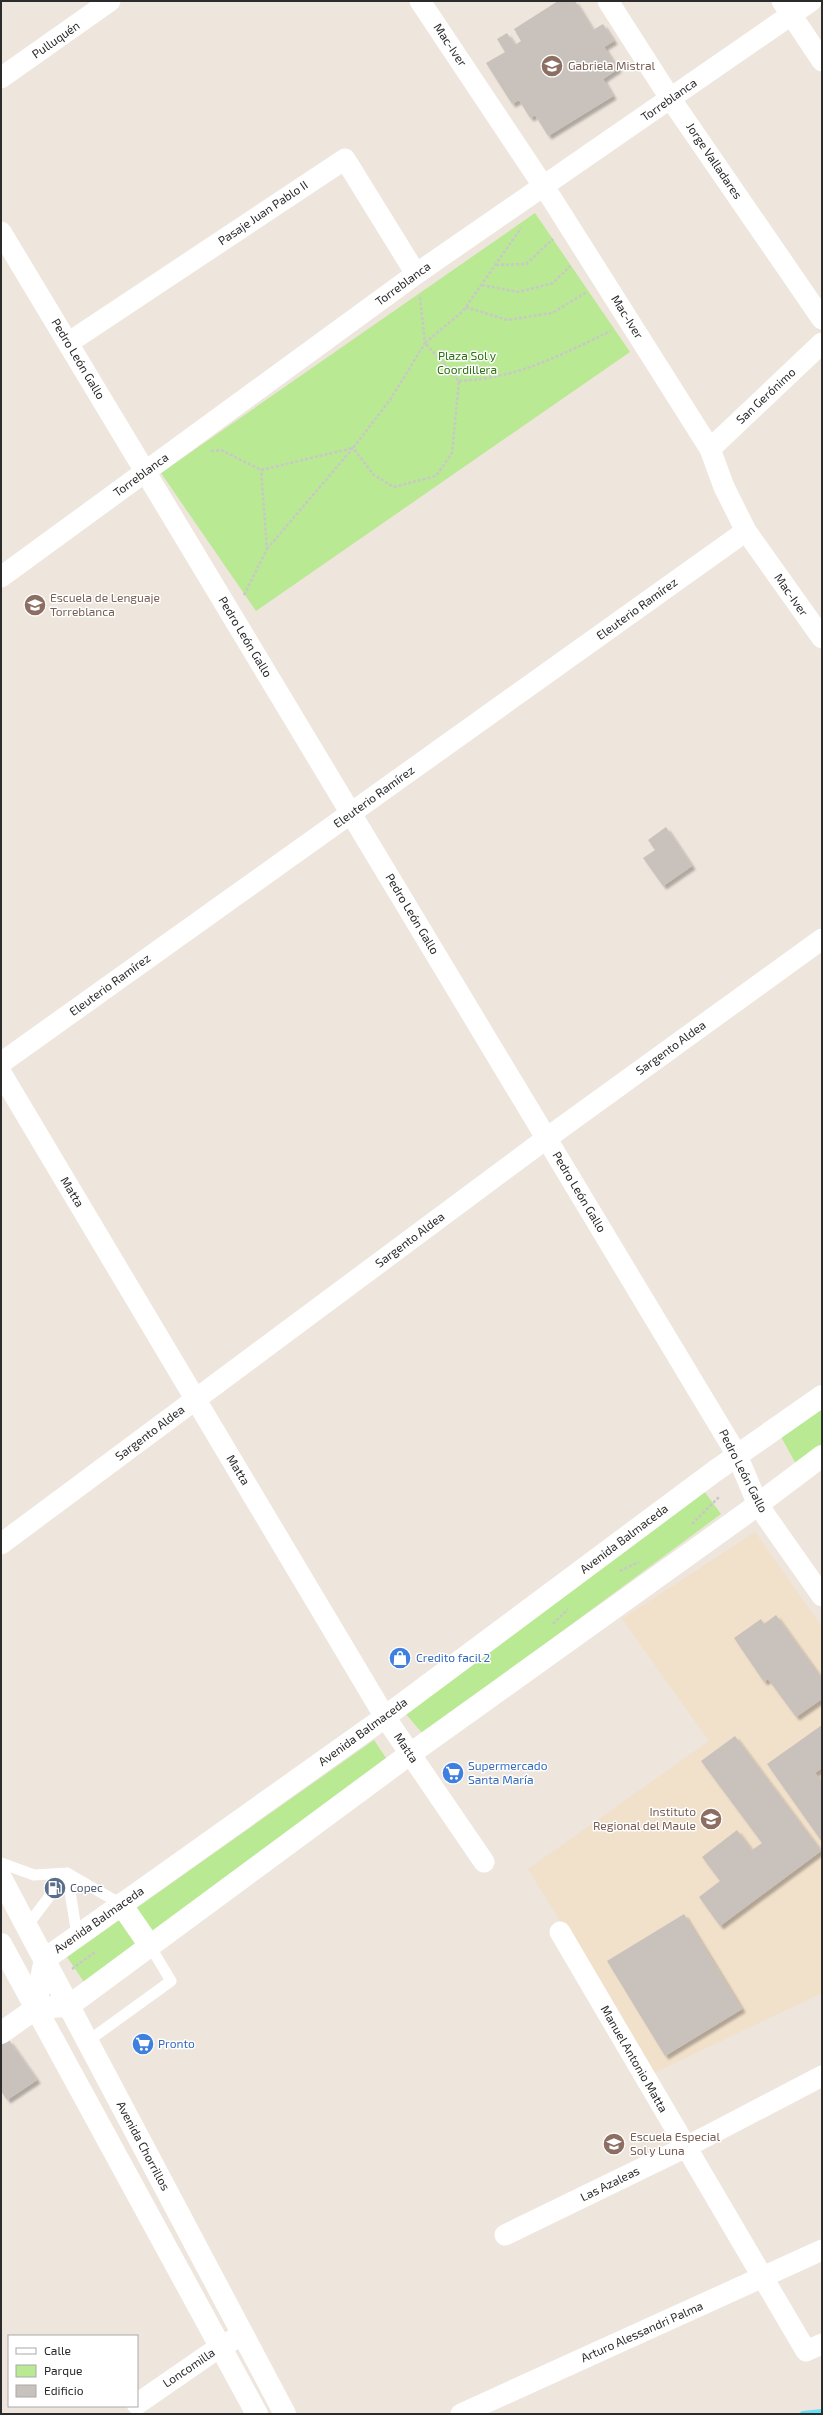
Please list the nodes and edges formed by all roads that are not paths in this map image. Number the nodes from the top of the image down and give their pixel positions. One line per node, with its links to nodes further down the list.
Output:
1 (110, 1): 7 (street, Pulluquén)
2 (420, 1): 9 (street, Mac-Iver)
3 (608, 1): 8 (street, Jorge Valladares)
4 (811, 1): 5 (street, Torreblanca)
5 (787, 8): 6 (street); 8 (street, Torreblanca)
6 (822, 61)
7 (1, 78)
8 (670, 98): 9 (street, Torreblanca); 12 (street, Jorge Valladares)
9 (543, 186): 11 (street, Torreblanca); 15 (street, Mac-Iver)
10 (1, 232): 13 (street, Pedro León Gallo)
11 (416, 274): 13 (street, Pasaje Juan Pablo II); 16 (street, Torreblanca)
12 (822, 319)
13 (68, 343): 16 (street, Pedro León Gallo)
14 (822, 343): 15 (street, San Gerónimo)
15 (710, 449): 17 (street, Mac-Iver)
16 (146, 472): 18 (street, Torreblanca); 20 (street, Pedro León Gallo)
17 (746, 531): 19 (street, Mac-Iver); 20 (street, Eleuterio Ramírez)
18 (1, 577)
19 (822, 638)
20 (351, 813): 22 (street, Eleuterio Ramírez); 24 (street, Pedro León Gallo)
21 (822, 939): 24 (street, Sargento Aldea)
22 (1, 1063)
23 (1, 1073): 26 (street, Matta)
24 (547, 1138): 26 (street, Sargento Aldea); 27 (street, Pedro León Gallo)
25 (822, 1396): 27 (main road, Avenida Balmaceda)
26 (196, 1399): 30 (street, Sargento Aldea); 32 (street, Matta)
27 (737, 1454): 29 (street, Pedro León Gallo); 32 (main road, Avenida Balmaceda)
28 (822, 1456): 29 (main road)
29 (758, 1505): 31 (street, Pedro León Gallo); 33 (main road)
30 (1, 1544)
31 (822, 1596)
32 (385, 1717): 33 (street, Matta); 38 (main road, Avenida Balmaceda)
33 (410, 1754): 34 (street, Matta); 43 (main road)
34 (484, 1862)
35 (1, 1863): 36 (lane)
36 (67, 1873): 38 (lane); 39 (lane); 41 (lane)
37 (1, 1878): 39 (main road, Avenida Chorrillos)
38 (121, 1904): 41 (main road, Avenida Balmaceda); 43 (main road)
39 (27, 1926): 44 (main road, Avenida Chorrillos)
40 (560, 1932): 50 (street, Manuel Antonio Matta)
41 (77, 1935): 44 (main road, Avenida Balmaceda)
42 (1, 1944): 46 (main road)
43 (150, 1946): 45 (main road); 48 (lane)
44 (45, 1959): 45 (main road, Avenida Chorrillos); 46 (main road, Avenida Balmaceda)
45 (70, 2005): 46 (main road); 48 (main road, Avenida Chorrillos)
46 (35, 2009): 47 (main road); 55 (main road)
47 (1, 2033)
48 (88, 2040): 54 (main road, Avenida Chorrillos)
49 (822, 2076): 50 (street, Las Azaleas)
50 (686, 2147): 51 (street, Las Azaleas); 53 (street, Manuel Antonio Matta)
51 (505, 2235)
52 (822, 2250): 53 (street, Arturo Alessandri Palma)
53 (762, 2277): 56 (street, Manuel Antonio Matta); 62 (street, Arturo Alessandri Palma)
54 (243, 2335): 55 (street, Loncomilla); 61 (main road, Avenida Chorrillos)
55 (221, 2346): 57 (street, Loncomilla); 60 (main road)
56 (814, 2347)
57 (138, 2403)
58 (132, 2407): 59 (street)
59 (122, 2414)
60 (257, 2414)
61 (285, 2414)
62 (461, 2414)

